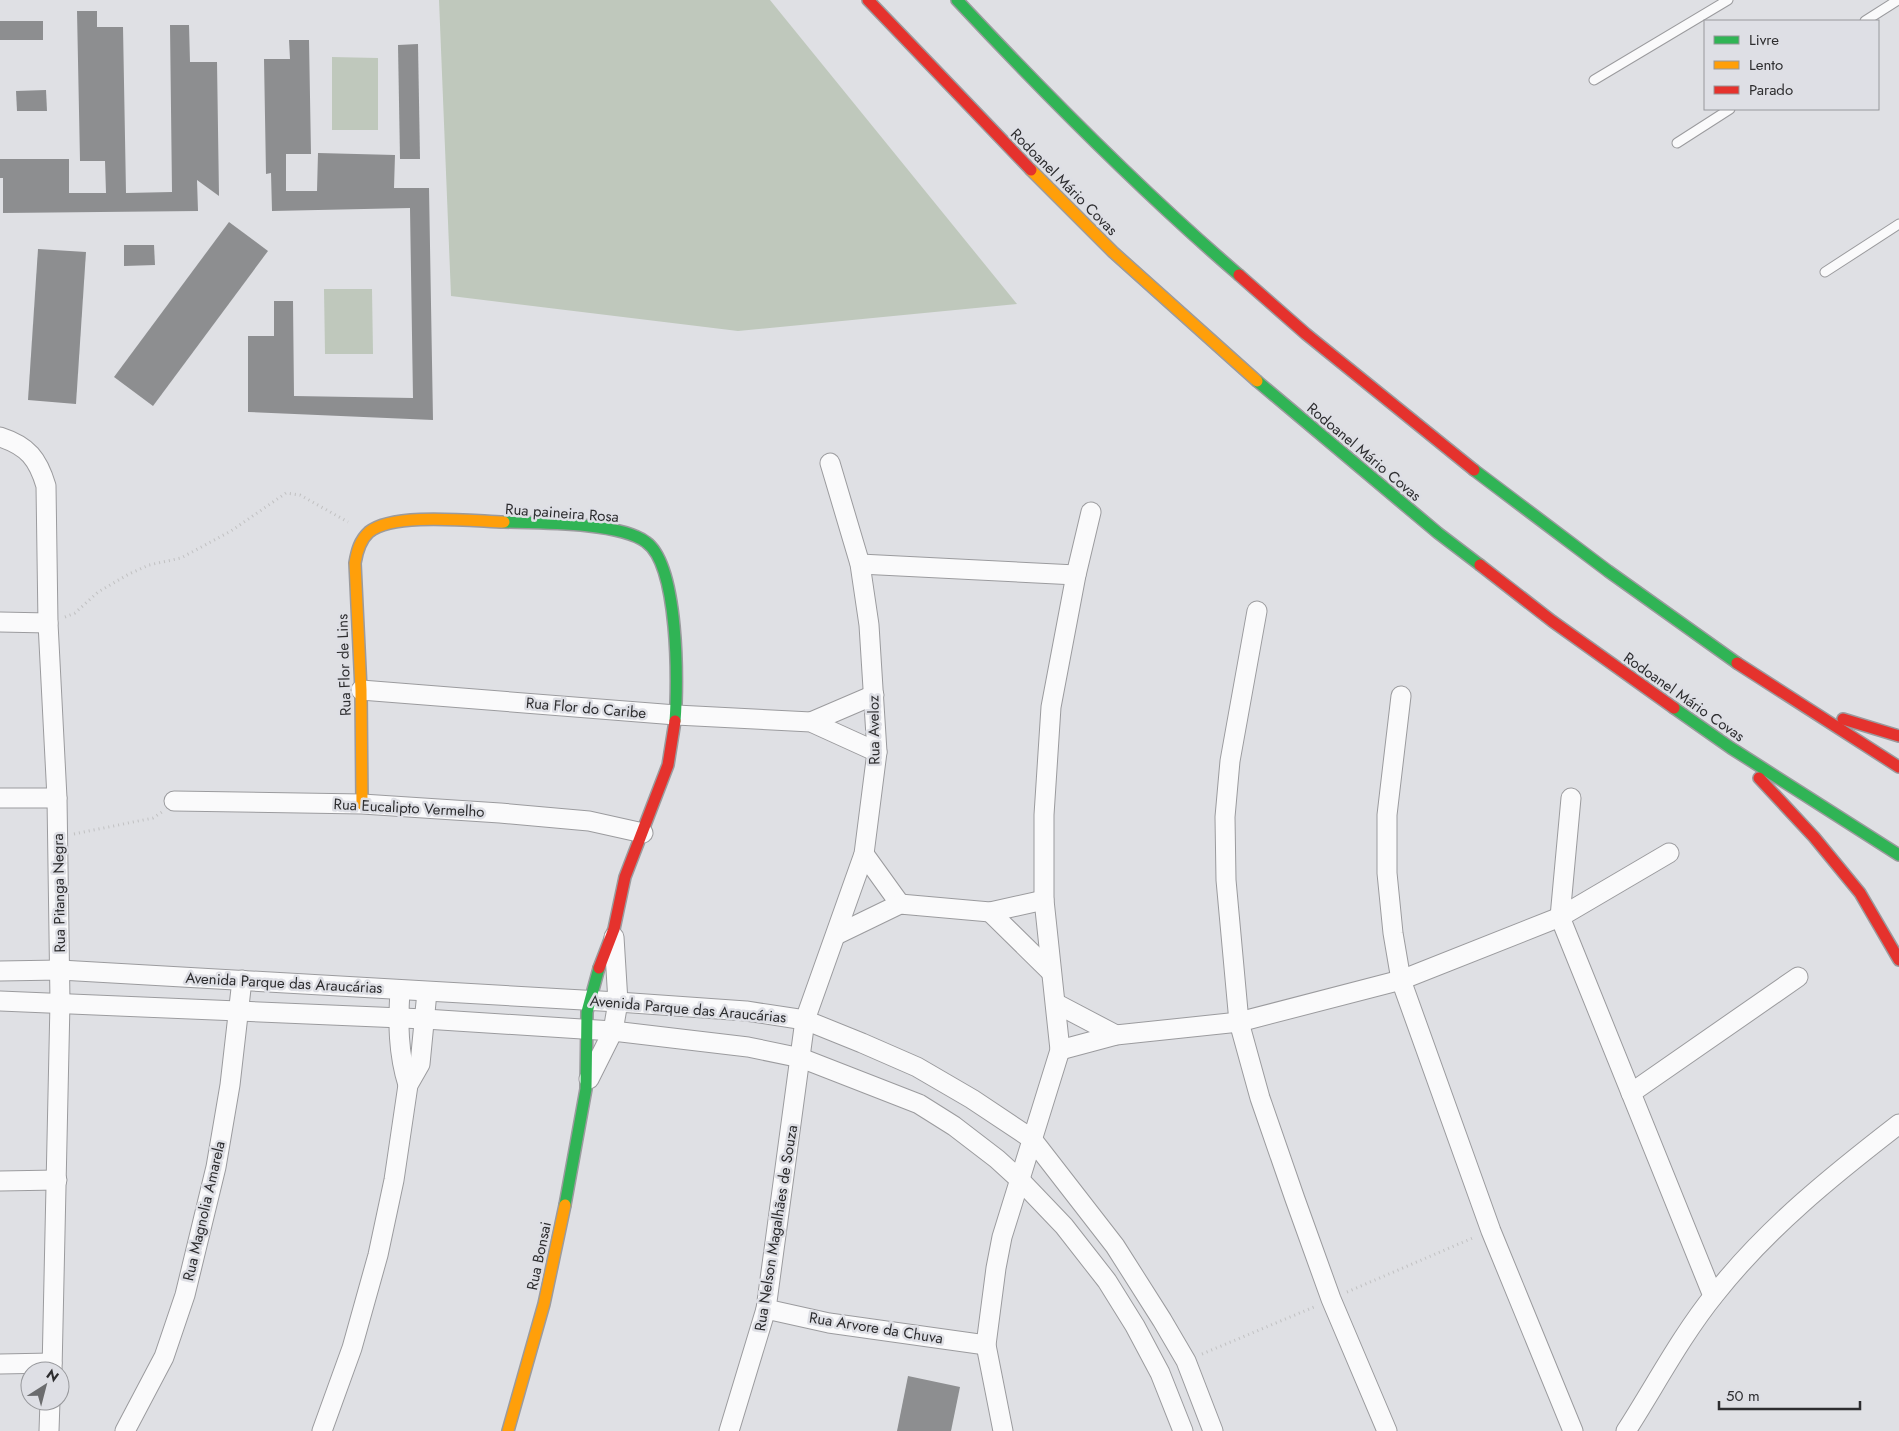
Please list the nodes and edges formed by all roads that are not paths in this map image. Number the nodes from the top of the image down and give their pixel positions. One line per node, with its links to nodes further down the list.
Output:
1 (868, 0): 27 (main road, Rodoanel Mário Covas)
2 (958, 0): 20 (main road)
3 (1728, 0): 6 (lane)
4 (1898, 0): 5 (lane)
5 (1867, 20)
6 (1594, 80)
7 (1728, 110): 8 (lane)
8 (1677, 143)
9 (1899, 224): 10 (lane)
10 (1825, 272)
11 (0, 437): 19 (street, Rua Pitanga Negra)
12 (830, 463): 15 (street, Rua Aveloz)
13 (1090, 512): 16 (street)
14 (370, 530): 21 (main road, Rua Flor de Lins); 24 (main road, Rua paineira Rosa)
15 (860, 564): 16 (street); 22 (street, Rua Aveloz)
16 (1076, 575): 39 (street)
17 (1257, 611): 63 (street)
18 (0, 622): 19 (street)
19 (48, 623): 31 (street, Rua Pitanga Negra)
20 (1762, 681): 26 (main road); 29 (main road)
21 (361, 690): 24 (street, Rua Flor do Caribe); 34 (main road, Rua Flor de Lins)
22 (874, 695): 25 (street); 28 (street, Rua Aveloz)
23 (1400, 696): 51 (street)
24 (676, 715): 25 (street, Rua Flor do Caribe); 35 (main road, Rua paineira Rosa)
25 (811, 722): 28 (street)
26 (1899, 736)
27 (1731, 748): 38 (main road, Rodoanel Mário Covas); 45 (main road)
28 (877, 752): 37 (street, Rua Aveloz)
29 (1899, 767)
30 (0, 798): 31 (street)
31 (57, 798): 46 (street, Rua Pitanga Negra)
32 (1571, 798): 42 (street)
33 (174, 801): 34 (street, Rua Eucalipto Vermelho)
34 (362, 804): 35 (street, Rua Eucalipto Vermelho)
35 (643, 833): 43 (main road, Rua paineira Rosa)
36 (1669, 853): 42 (street)
37 (864, 854): 40 (street); 44 (street, Rua Aveloz)
38 (1899, 855)
39 (1044, 900): 41 (street); 48 (street)
40 (900, 904): 41 (street); 44 (street)
41 (990, 912): 48 (street)
42 (1560, 917): 51 (street); 71 (street)
43 (614, 931): 54 (main road); 57 (street)
44 (836, 935): 62 (street, Rua Aveloz)
45 (1899, 960)
46 (60, 970): 47 (street, Avenida Parque das Araucárias); 50 (street, Avenida Parque das Araucárias); 56 (street, Rua Pitanga Negra)
47 (0, 971)
48 (1051, 972): 58 (street)
49 (1798, 977): 71 (street)
50 (242, 980): 52 (street, Avenida Parque das Araucárias); 59 (street, Rua Magnolia Amarela)
51 (1401, 980): 63 (street); 93 (street)
52 (400, 990): 53 (street, Avenida Parque das Araucárias); 60 (street)
53 (427, 992): 54 (street, Avenida Parque das Araucárias); 61 (street)
54 (589, 1000): 57 (street, Avenida Parque das Araucárias); 64 (main road)
55 (0, 1001): 56 (street, Avenida Parque das Araucárias)
56 (60, 1002): 59 (street, Avenida Parque das Araucárias); 74 (street, Rua Pitanga Negra)
57 (618, 1002): 62 (street, Avenida Parque das Araucárias); 65 (street)
58 (1057, 1004): 66 (street); 67 (street)
59 (239, 1011): 60 (street, Avenida Parque das Araucárias); 85 (street, Rua Magnolia Amarela)
60 (398, 1018): 61 (street, Avenida Parque das Araucárias); 70 (street)
61 (424, 1020): 64 (street, Avenida Parque das Araucárias); 70 (street)
62 (805, 1020): 68 (street, Rua Nelson Magalhães de Souza); 73 (street, Avenida Parque das Araucárias)
63 (1239, 1022): 66 (street); 92 (street)
64 (586, 1030): 65 (street, Avenida Parque das Araucárias); 69 (main road)
65 (612, 1031): 68 (street, Avenida Parque das Araucárias); 69 (street)
66 (1116, 1035): 67 (street)
67 (1060, 1050): 73 (street)
68 (801, 1058): 75 (street, Avenida Parque das Araucárias); 78 (street, Rua Nelson Magalhães de Souza)
69 (587, 1084): 87 (main road, Rua Bonsai)
70 (408, 1085): 86 (street)
71 (1631, 1093): 77 (street)
72 (1899, 1124): 77 (street)
73 (1032, 1139): 75 (street); 91 (street, Avenida Parque das Araucárias)
74 (57, 1180): 76 (street); 80 (street, Rua Pitanga Negra)
75 (1020, 1180): 79 (street); 90 (street, Avenida Parque das Araucárias)
76 (0, 1181)
77 (1713, 1296): 94 (street)
78 (766, 1309): 79 (street, Rua Arvore da Chuva); 88 (street, Rua Nelson Magalhães de Souza)
79 (986, 1344): 89 (street)
80 (52, 1361)
81 (0, 1364): 82 (street)
82 (20, 1365)
83 (50, 1411): 84 (street)
84 (49, 1431)
85 (125, 1431)
86 (322, 1431)
87 (508, 1431)
88 (729, 1431)
89 (1004, 1431)
90 (1183, 1431)
91 (1213, 1431)
92 (1387, 1431)
93 (1573, 1431)
94 (1626, 1431)

